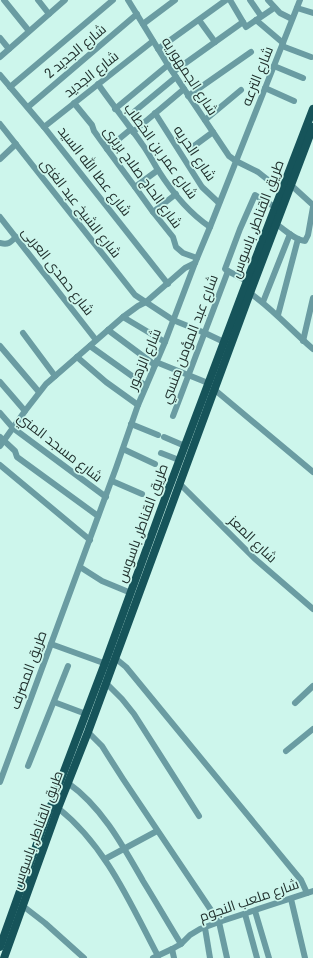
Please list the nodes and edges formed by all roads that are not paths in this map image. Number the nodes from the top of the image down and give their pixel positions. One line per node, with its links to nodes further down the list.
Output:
1 (4, 0): 22 (street)
2 (38, 0): 15 (street)
3 (65, 0): 15 (street)
4 (113, 0): 38 (street)
5 (176, 0): 21 (street)
6 (226, 0): 19 (street)
7 (230, 0): 20 (street)
8 (250, 0): 17 (street)
9 (268, 0): 12 (street)
10 (300, 0): 13 (street, شارع الترعه)
11 (131, 1): 16 (street, شارع الجمهوريه)
12 (274, 8): 17 (street); 18 (street)
13 (297, 8): 14 (street); 18 (street, شارع الترعه)
14 (313, 13)
15 (49, 14): 22 (street)
16 (137, 14): 21 (street, شارع الجمهوريه); 45 (street, شارع الجديد 2)
17 (258, 18): 20 (street); 26 (street)
18 (292, 19): 26 (street, شارع الترعه)
19 (199, 20): 25 (street); 28 (street)
20 (242, 22): 25 (street)
21 (143, 24): 24 (street, شارع الجمهوريه)
22 (30, 31): 27 (street)
23 (0, 38): 27 (street)
24 (153, 41): 28 (street, شارع الجمهوريه); 37 (street, شارع الجديد)
25 (215, 42): 35 (street)
26 (282, 44): 31 (street); 33 (street, شارع الترعه)
27 (9, 49): 30 (street)
28 (158, 49): 32 (street, شارع الجمهوريه)
29 (251, 52): 42 (street)
30 (0, 57)
31 (311, 57)
32 (168, 65): 35 (street, شارع الجمهوريه); 46 (street)
33 (274, 66): 36 (street); 39 (street, شارع الترعه)
34 (0, 75): 38 (street, شارع عطا الله السيد)
35 (174, 75): 40 (street, شارع الجمهوريه); 48 (street)
36 (304, 78)
37 (98, 84): 44 (street, شارع الجديد); 46 (street, شارع عمر بن الخطاب)
38 (10, 87): 45 (street, شارع عطا الله السيد)
39 (265, 88): 43 (street); 60 (street, شارع الترعه)
40 (184, 89): 42 (street, شارع الجمهوريه); 49 (street)
41 (241, 90): 50 (street)
42 (188, 96): 50 (street, شارع الجمهوريه)
43 (294, 101)
44 (74, 103): 52 (street, شارع الجديد); 58 (street, شارع الحاج صلاح بربرى)
45 (28, 107): 52 (street, شارع عطا الله السيد)
46 (116, 109): 54 (street, شارع عمر بن الخطاب)
47 (313, 109): 64 (main road, طريق القناطر, باسوس)
48 (135, 112)
49 (155, 114): 54 (street); 66 (street, شارع الحريه)
50 (205, 120): 55 (street, شارع الجمهوريه)
51 (0, 124): 56 (street, شارع الشيخ عبد الغنى)
52 (44, 126): 80 (street, شارع عطا الله السيد)
53 (313, 127): 62 (main road, طريق القناطر, باسوس)
54 (132, 131): 58 (street); 61 (street, شارع عمر بن الخطاب)
55 (213, 132): 57 (street); 60 (street, شارع الجمهوريه)
56 (16, 144): 59 (street); 83 (street, شارع الشيخ عبد الغنى)
57 (194, 146)
58 (107, 149): 63 (street, شارع الحاج صلاح بربرى)
59 (0, 159)
60 (236, 162): 64 (street); 66 (street, شارع الزهور)
61 (158, 170): 63 (street); 65 (street, شارع عمر بن الخطاب)
62 (291, 185): 67 (street); 71 (main road, طريق القناطر, باسوس)
63 (135, 187): 69 (street, شارع الحاج صلاح بربرى)
64 (282, 191): 68 (main road, طريق القناطر, باسوس)
65 (176, 194): 69 (street); 72 (street, شارع عمر بن الخطاب)
66 (219, 203): 72 (street, شارع الزهور)
67 (313, 206): 75 (street)
68 (275, 207): 78 (street, شارع عبد المؤمن منسي); 79 (main road, طريق القناطر, باسوس)
69 (153, 212): 77 (street, شارع الحاج صلاح بربرى)
70 (0, 217): 74 (street, شارع حمدى العربى)
71 (276, 224): 73 (street); 81 (main road, طريق القناطر, باسوس)
72 (210, 228): 77 (street, شارع الزهور)
73 (290, 234): 75 (street); 84 (street)
74 (16, 237): 76 (street); 91 (street, شارع حمدى العربى)
75 (298, 239): 85 (street)
76 (0, 243)
77 (196, 260): 80 (street); 87 (street, شارع الزهور)
78 (228, 271): 79 (street); 90 (street, شارع عبد المؤمن منسي)
79 (247, 281): 94 (main road, طريق القناطر, باسوس)
80 (168, 284): 83 (street)
81 (250, 293): 84 (street); 105 (main road, طريق القناطر, باسوس)
82 (313, 298): 92 (street)
83 (146, 302): 86 (street); 87 (street, شارع الشيخ عبد الغنى)
84 (263, 302): 85 (street)
85 (278, 315): 92 (street)
86 (123, 317): 88 (street); 93 (street)
87 (173, 320): 90 (street, شارع الشيخ عبد الغنى); 93 (street, شارع الزهور)
88 (108, 330): 91 (street); 99 (street)
89 (23, 332): 100 (street)
90 (205, 333): 94 (street, شارع الشيخ عبد الغنى); 101 (street, شارع عبد المؤمن منسي)
91 (96, 340): 96 (street)
92 (303, 341): 97 (street)
93 (165, 342): 99 (street, شارع الزهور)
94 (224, 342): 103 (main road, طريق القناطر, باسوس)
95 (0, 346): 106 (street)
96 (90, 346): 98 (street); 104 (street)
97 (313, 349)
98 (77, 358): 100 (street); 107 (street)
99 (155, 364): 101 (street); 104 (street, شارع الزهور)
100 (55, 376): 106 (street)
101 (188, 376): 103 (street); 110 (street, شارع عبد المؤمن منسي)
102 (0, 382): 108 (street)
103 (208, 383): 114 (main road, طريق القناطر, باسوس)
104 (146, 386): 107 (street, شارع الزهور)
105 (215, 390): 120 (street); 122 (main road, طريق القناطر, باسوس)
106 (39, 392): 108 (street)
107 (138, 406): 111 (street, شارع الزهور)
108 (25, 411): 112 (street)
109 (0, 413): 112 (street, شارع مسجد المني)
110 (173, 416)
111 (131, 424): 114 (street); 115 (street, شارع الزهور)
112 (13, 428): 113 (street); 124 (street, شارع مسجد المني)
113 (1, 441): 125 (street)
114 (185, 446): 117 (main road, طريق القناطر, باسوس)
115 (123, 449): 118 (street); 121 (street, شارع الزهور)
116 (161, 453): 117 (street)
117 (179, 460): 128 (main road, طريق القناطر, باسوس)
118 (156, 464)
119 (0, 465): 126 (street)
120 (313, 472)
121 (112, 481): 123 (street); 124 (street, شارع الزهور)
122 (179, 483): 129 (street, شارع المعز); 131 (main road, طريق القناطر, باسوس)
123 (142, 494)
124 (106, 498): 125 (street, شارع الزهور)
125 (98, 516): 126 (street, شارع الزهور)
126 (90, 540): 127 (street, شارع الزهور)
127 (80, 567): 128 (street); 130 (street, طريق المصرف)
128 (131, 593): 131 (main road, طريق القناطر, باسوس)
129 (313, 609)
130 (51, 644): 131 (street); 141 (street, طريق المصرف)
131 (111, 662): 133 (main road, طريق القناطر, باسوس); 137 (main road, طريق القناطر, باسوس); 150 (street)
132 (68, 666): 135 (street)
133 (106, 683): 139 (main road, طريق القناطر, باسوس); 146 (street)
134 (313, 686): 136 (street)
135 (54, 702): 137 (street); 142 (street)
136 (295, 703)
137 (86, 714): 158 (main road, طريق القناطر, باسوس)
138 (313, 730): 140 (street)
139 (88, 732): 144 (main road, طريق القناطر, باسوس); 147 (street)
140 (286, 751)
141 (2, 766): 143 (street, طريق المصرف)
142 (28, 766)
143 (0, 782)
144 (68, 783): 145 (main road, طريق القناطر, باسوس); 148 (street)
145 (58, 808): 149 (street); 152 (main road, طريق القناطر, باسوس)
146 (200, 816)
147 (157, 831): 148 (street); 155 (street)
148 (125, 849): 149 (street); 157 (street)
149 (105, 859): 160 (street)
150 (310, 892): 151 (street, شارع ملعب النجوم)
151 (291, 899): 153 (street, شارع ملعب النجوم); 168 (street)
152 (23, 906): 161 (main road, طريق القناطر, باسوس); 162 (street)
153 (255, 911): 154 (street, شارع ملعب النجوم); 167 (street)
154 (245, 914): 155 (street, شارع ملعب النجوم); 166 (street)
155 (219, 922): 156 (street, شارع ملعب النجوم); 165 (street)
156 (205, 928): 157 (street, شارع ملعب النجوم); 164 (street)
157 (181, 944): 159 (street, شارع ملعب النجوم)
158 (0, 947)
159 (172, 949): 160 (street, شارع ملعب النجوم); 163 (street)
160 (156, 957)
161 (4, 958)
162 (84, 958)
163 (174, 958)
164 (210, 958)
165 (227, 958)
166 (257, 958)
167 (269, 958)
168 (305, 958)

